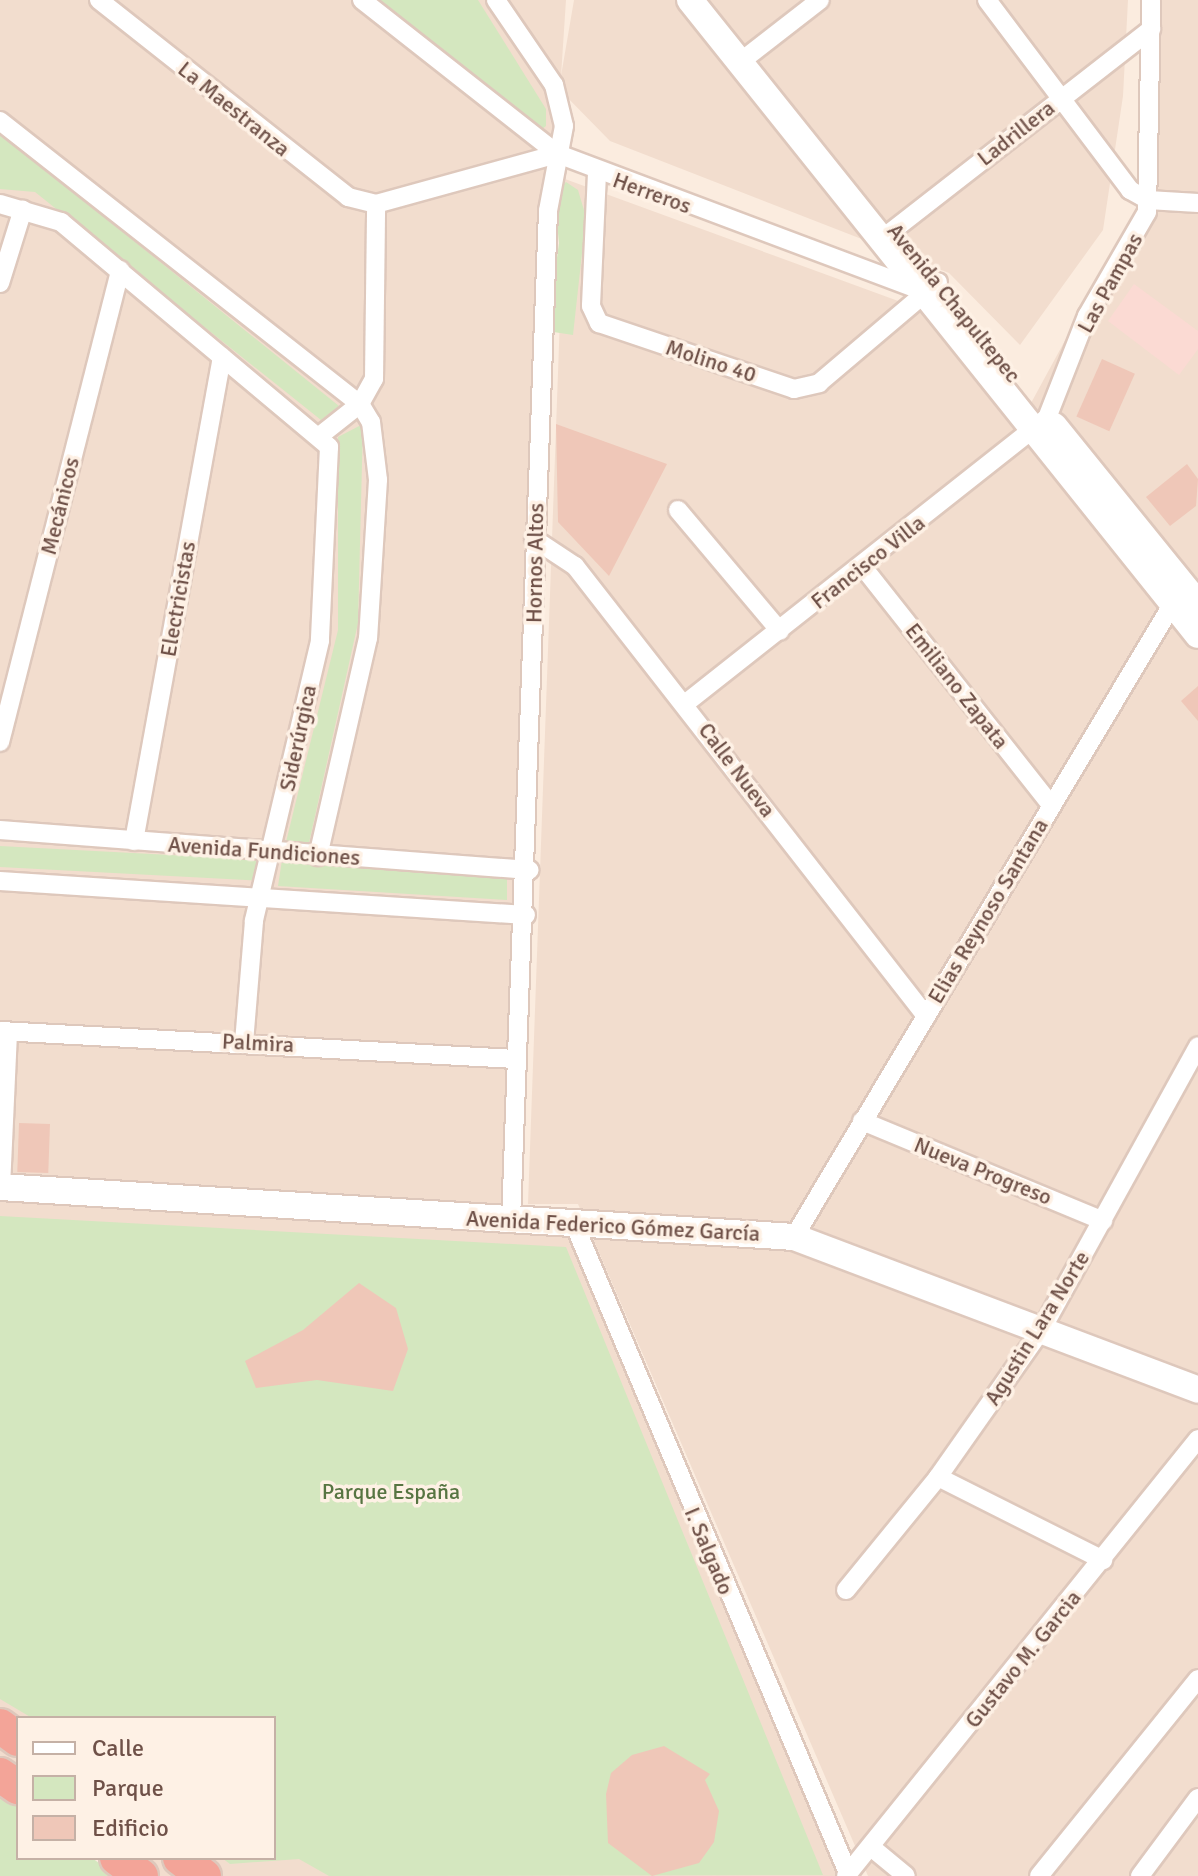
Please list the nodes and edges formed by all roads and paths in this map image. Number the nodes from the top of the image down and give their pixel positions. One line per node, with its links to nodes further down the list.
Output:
1 (99, 0): 18 (street, La Maestranza)
2 (362, 0): 13 (street)
3 (496, 0): 13 (street, Hornos Altos)
4 (690, 0): 10 (street)
5 (713, 0): 10 (street, Avenida Chapultepec)
6 (820, 0): 10 (street)
7 (987, 0): 11 (street)
8 (1151, 0): 9 (street, Las Pampas)
9 (1151, 29): 11 (street, Ladrillera); 15 (street, Las Pampas)
10 (748, 57): 20 (street, Avenida Chapultepec)
11 (1060, 98): 15 (street); 20 (street, Ladrillera)
12 (0, 121): 25 (street)
13 (558, 154): 14 (street, Herreros); 18 (street); 29 (street, Hornos Altos)
14 (597, 173): 23 (street, Herreros); 23 (street, Molino 40)
15 (1148, 200): 16 (street); 26 (street, Las Pampas)
16 (1198, 203)
17 (0, 204): 19 (street)
18 (376, 204): 25 (street)
19 (23, 209): 21 (street); 22 (street)
20 (889, 234): 23 (street, Avenida Chapultepec)
21 (120, 270): 24 (street); 35 (street, Mecánicos)
22 (0, 283)
23 (932, 287): 26 (street, Avenida Chapultepec)
24 (222, 357): 27 (street); 38 (street, Electricistas)
25 (360, 404): 27 (street); 40 (street, Siderúrgica)
26 (1041, 425): 30 (street, Francisco Villa); 31 (street, Avenida Chapultepec)
27 (322, 434): 39 (street, Siderúrgica)
28 (678, 510): 32 (street)
29 (534, 539): 34 (street, Calle Nueva); 41 (street, Hornos Altos)
30 (863, 567): 32 (street, Francisco Villa); 36 (street, Emiliano Zapata)
31 (1185, 598): 33 (street, Avenida Chapultepec); 36 (street, Elias Reynoso Santana)
32 (780, 631): 34 (street, Francisco Villa)
33 (1198, 635)
34 (686, 703): 45 (street, Calle Nueva)
35 (0, 742)
36 (1051, 805): 45 (street, Elias Reynoso Santana)
37 (0, 830): 38 (street, Avenida Fundiciones)
38 (134, 841): 39 (street, Avenida Fundiciones)
39 (274, 853): 40 (street, Avenida Fundiciones); 43 (street, Siderúrgica)
40 (318, 856): 41 (street, Avenida Fundiciones)
41 (529, 870): 44 (street, Hornos Altos)
42 (0, 881): 43 (street, Avenida Fundiciones)
43 (260, 898): 44 (street, Avenida Fundiciones); 47 (street, Siderúrgica)
44 (526, 915): 49 (street, Hornos Altos)
45 (926, 1016): 50 (street, Elias Reynoso Santana)
46 (4, 1031): 47 (street, Palmira); 51 (street)
47 (244, 1042): 49 (street, Palmira)
48 (1198, 1046): 52 (street, Agustin Lara Norte)
49 (515, 1059): 53 (street, Hornos Altos)
50 (862, 1121): 52 (street, Nueva Progreso); 55 (street, Elias Reynoso Santana)
51 (0, 1187): 53 (street, Avenida Federico Gómez García)
52 (1103, 1221): 56 (street, Agustin Lara Norte)
53 (511, 1222): 54 (street, Avenida Federico Gómez García)
54 (575, 1226): 55 (street, Avenida Federico Gómez García); 67 (street, I. Salgado)
55 (794, 1237): 56 (street, Avenida Federico Gómez García)
56 (1042, 1329): 57 (street, Avenida Federico Gómez García); 59 (street, Agustin Lara Norte)
57 (1198, 1390)
58 (1198, 1439): 60 (street, Gustavo M. Garcia)
59 (938, 1477): 60 (street); 61 (street, Agustin Lara Norte)
60 (1103, 1560): 64 (street, Gustavo M. Garcia)
61 (846, 1590)
62 (1198, 1679): 71 (street)
63 (1198, 1798): 72 (street)
64 (871, 1847): 67 (street, Gustavo M. Garcia); 70 (street)
65 (120, 1860): 68 (highway)
66 (183, 1860): 69 (highway)
67 (847, 1875)
68 (141, 1876)
69 (204, 1876)
70 (906, 1876)
71 (1039, 1876)
72 (1140, 1876)

